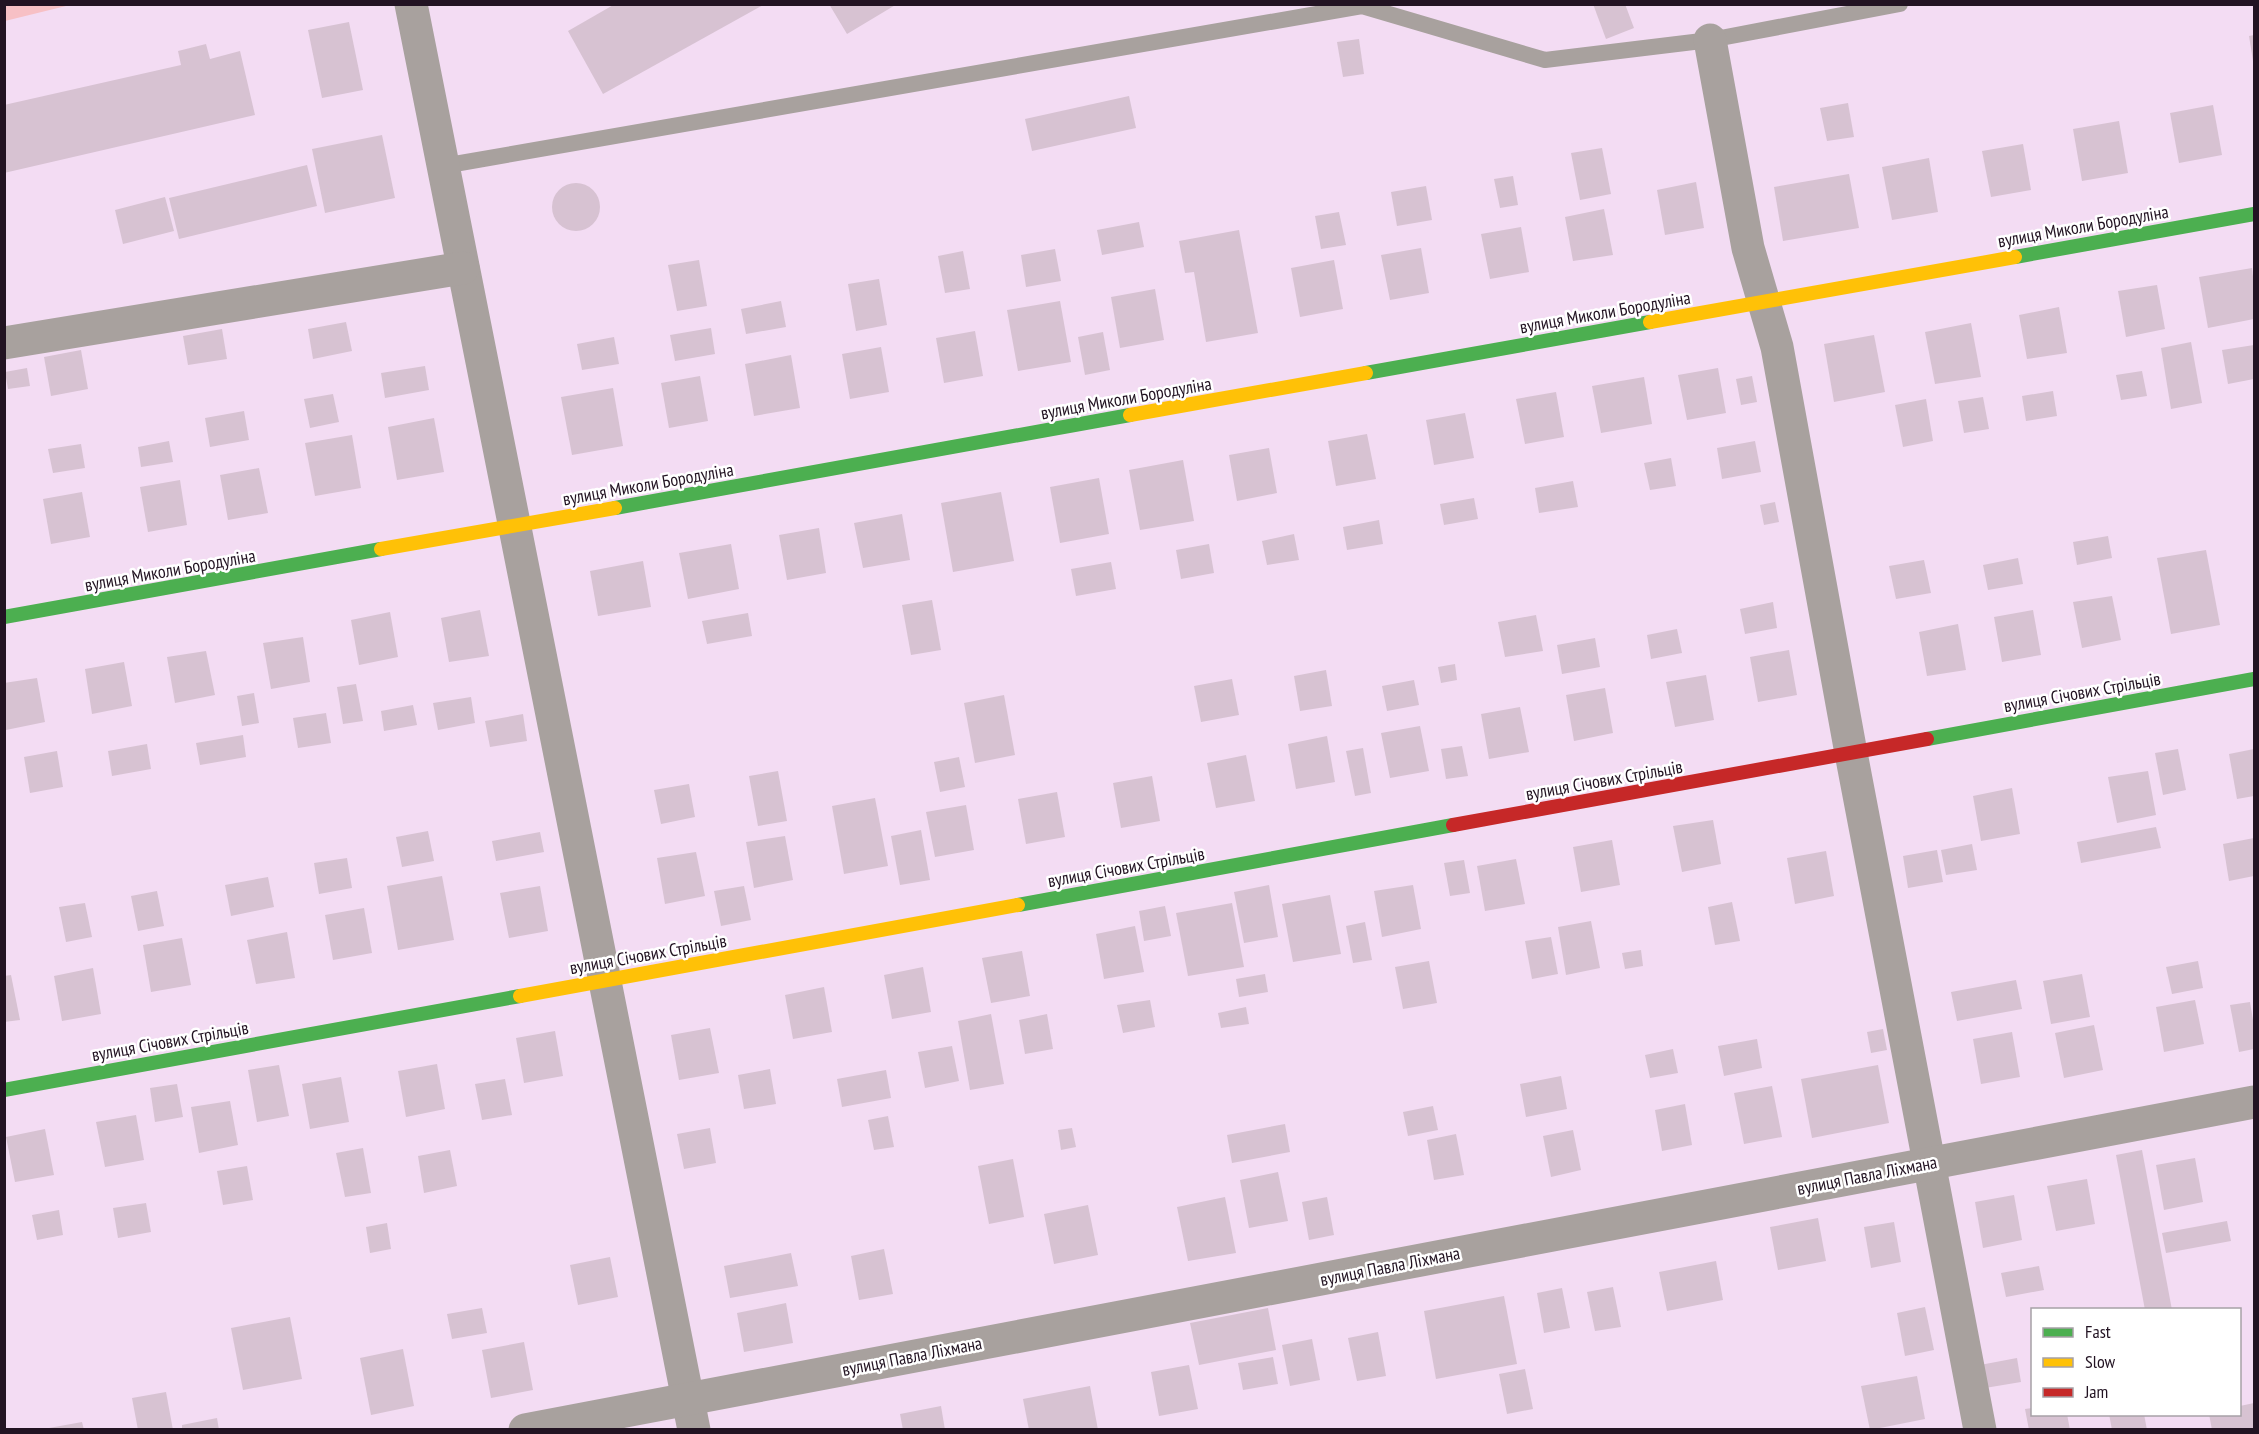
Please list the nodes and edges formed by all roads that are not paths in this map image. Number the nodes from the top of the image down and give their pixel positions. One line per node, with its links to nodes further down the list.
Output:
1 (411, 4): 4 (street)
2 (1900, 4): 3 (lane)
3 (1710, 40): 4 (lane); 7 (street)
4 (443, 166): 6 (street)
5 (2254, 214): 7 (street, вулиця Миколи Бородуліна)
6 (464, 268): 8 (street); 9 (street)
7 (1765, 301): 9 (street, вулиця Миколи Бородуліна); 12 (street)
8 (4, 343)
9 (515, 526): 10 (street, вулиця Миколи Бородуліна); 13 (street)
10 (4, 617)
11 (2254, 679): 12 (street, вулиця Січових Стрільців)
12 (1851, 753): 13 (street, вулиця Січових Стрільців); 16 (street)
13 (605, 980): 14 (street, вулиця Січових Стрільців); 17 (street)
14 (4, 1090)
15 (2254, 1102): 16 (street, вулиця Павла Ліхмана)
16 (1929, 1163): 17 (street, вулиця Павла Ліхмана); 19 (street)
17 (691, 1414): 18 (street, вулиця Павла Ліхмана)
18 (525, 1430)
19 (1980, 1430)

